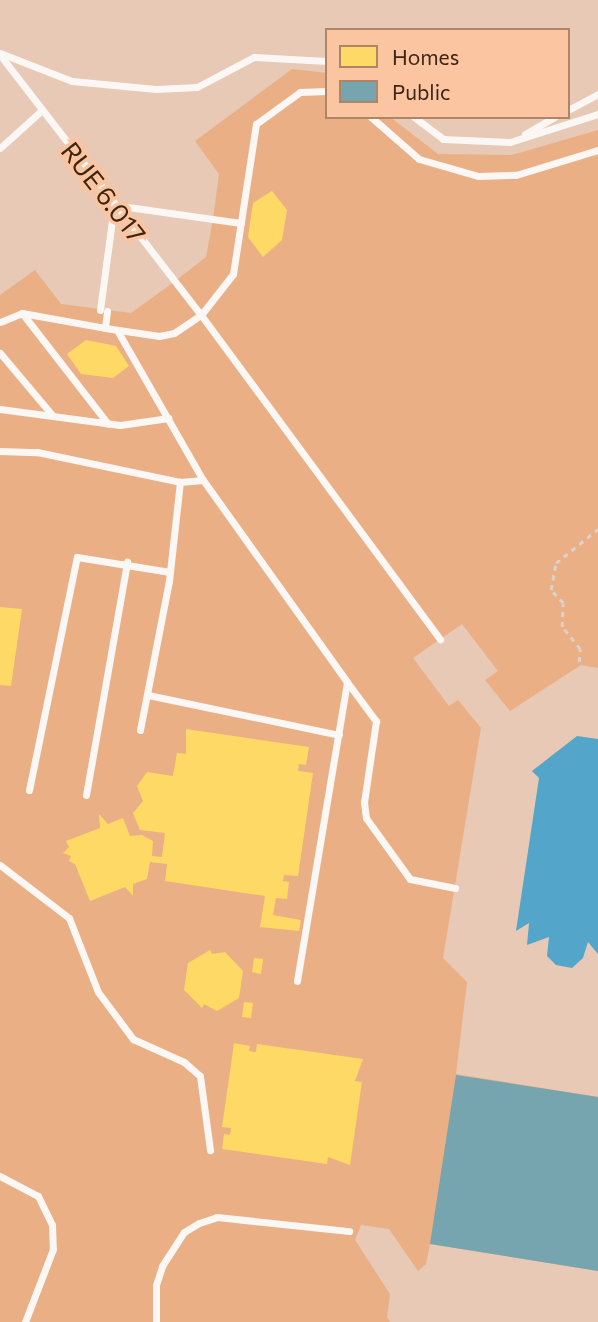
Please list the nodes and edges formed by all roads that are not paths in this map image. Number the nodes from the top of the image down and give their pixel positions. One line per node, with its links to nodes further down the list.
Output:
1 (0, 54): 2 (lane); 6 (lane, RUE 6.017)
2 (325, 61)
3 (325, 92): 15 (lane)
4 (598, 93): 5 (lane)
5 (570, 109)
6 (41, 111): 12 (lane); 14 (lane, RUE 6.017)
7 (598, 114): 11 (lane)
8 (373, 119): 13 (lane)
9 (417, 119): 11 (lane)
10 (551, 119): 11 (lane)
11 (510, 142)
12 (0, 149)
13 (598, 150)
14 (114, 205): 15 (lane); 17 (lane, RUE 6.017); 19 (lane)
15 (241, 223): 17 (lane)
16 (22, 313): 18 (lane); 19 (lane); 25 (lane)
17 (201, 315): 20 (lane); 31 (lane, RUE 6.017)
18 (0, 322)
19 (105, 328): 20 (lane)
20 (117, 330): 24 (lane)
21 (0, 353): 23 (lane)
22 (0, 410): 23 (lane)
23 (52, 415): 25 (lane)
24 (167, 418): 25 (lane); 27 (lane)
25 (108, 424)
26 (0, 451): 28 (lane)
27 (203, 480): 28 (lane); 32 (lane)
28 (180, 482): 30 (lane)
29 (127, 562): 30 (lane); 36 (lane); 37 (lane)
30 (170, 572): 33 (lane)
31 (440, 639)
32 (347, 682): 35 (lane); 39 (lane)
33 (148, 695): 34 (lane); 35 (lane)
34 (140, 730)
35 (339, 735): 40 (lane)
36 (29, 790)
37 (86, 795)
38 (0, 865): 41 (lane)
39 (455, 888)
40 (297, 981)
41 (210, 1150)
42 (0, 1176): 44 (lane)
43 (349, 1231): 45 (lane)
44 (25, 1322)
45 (156, 1322)

